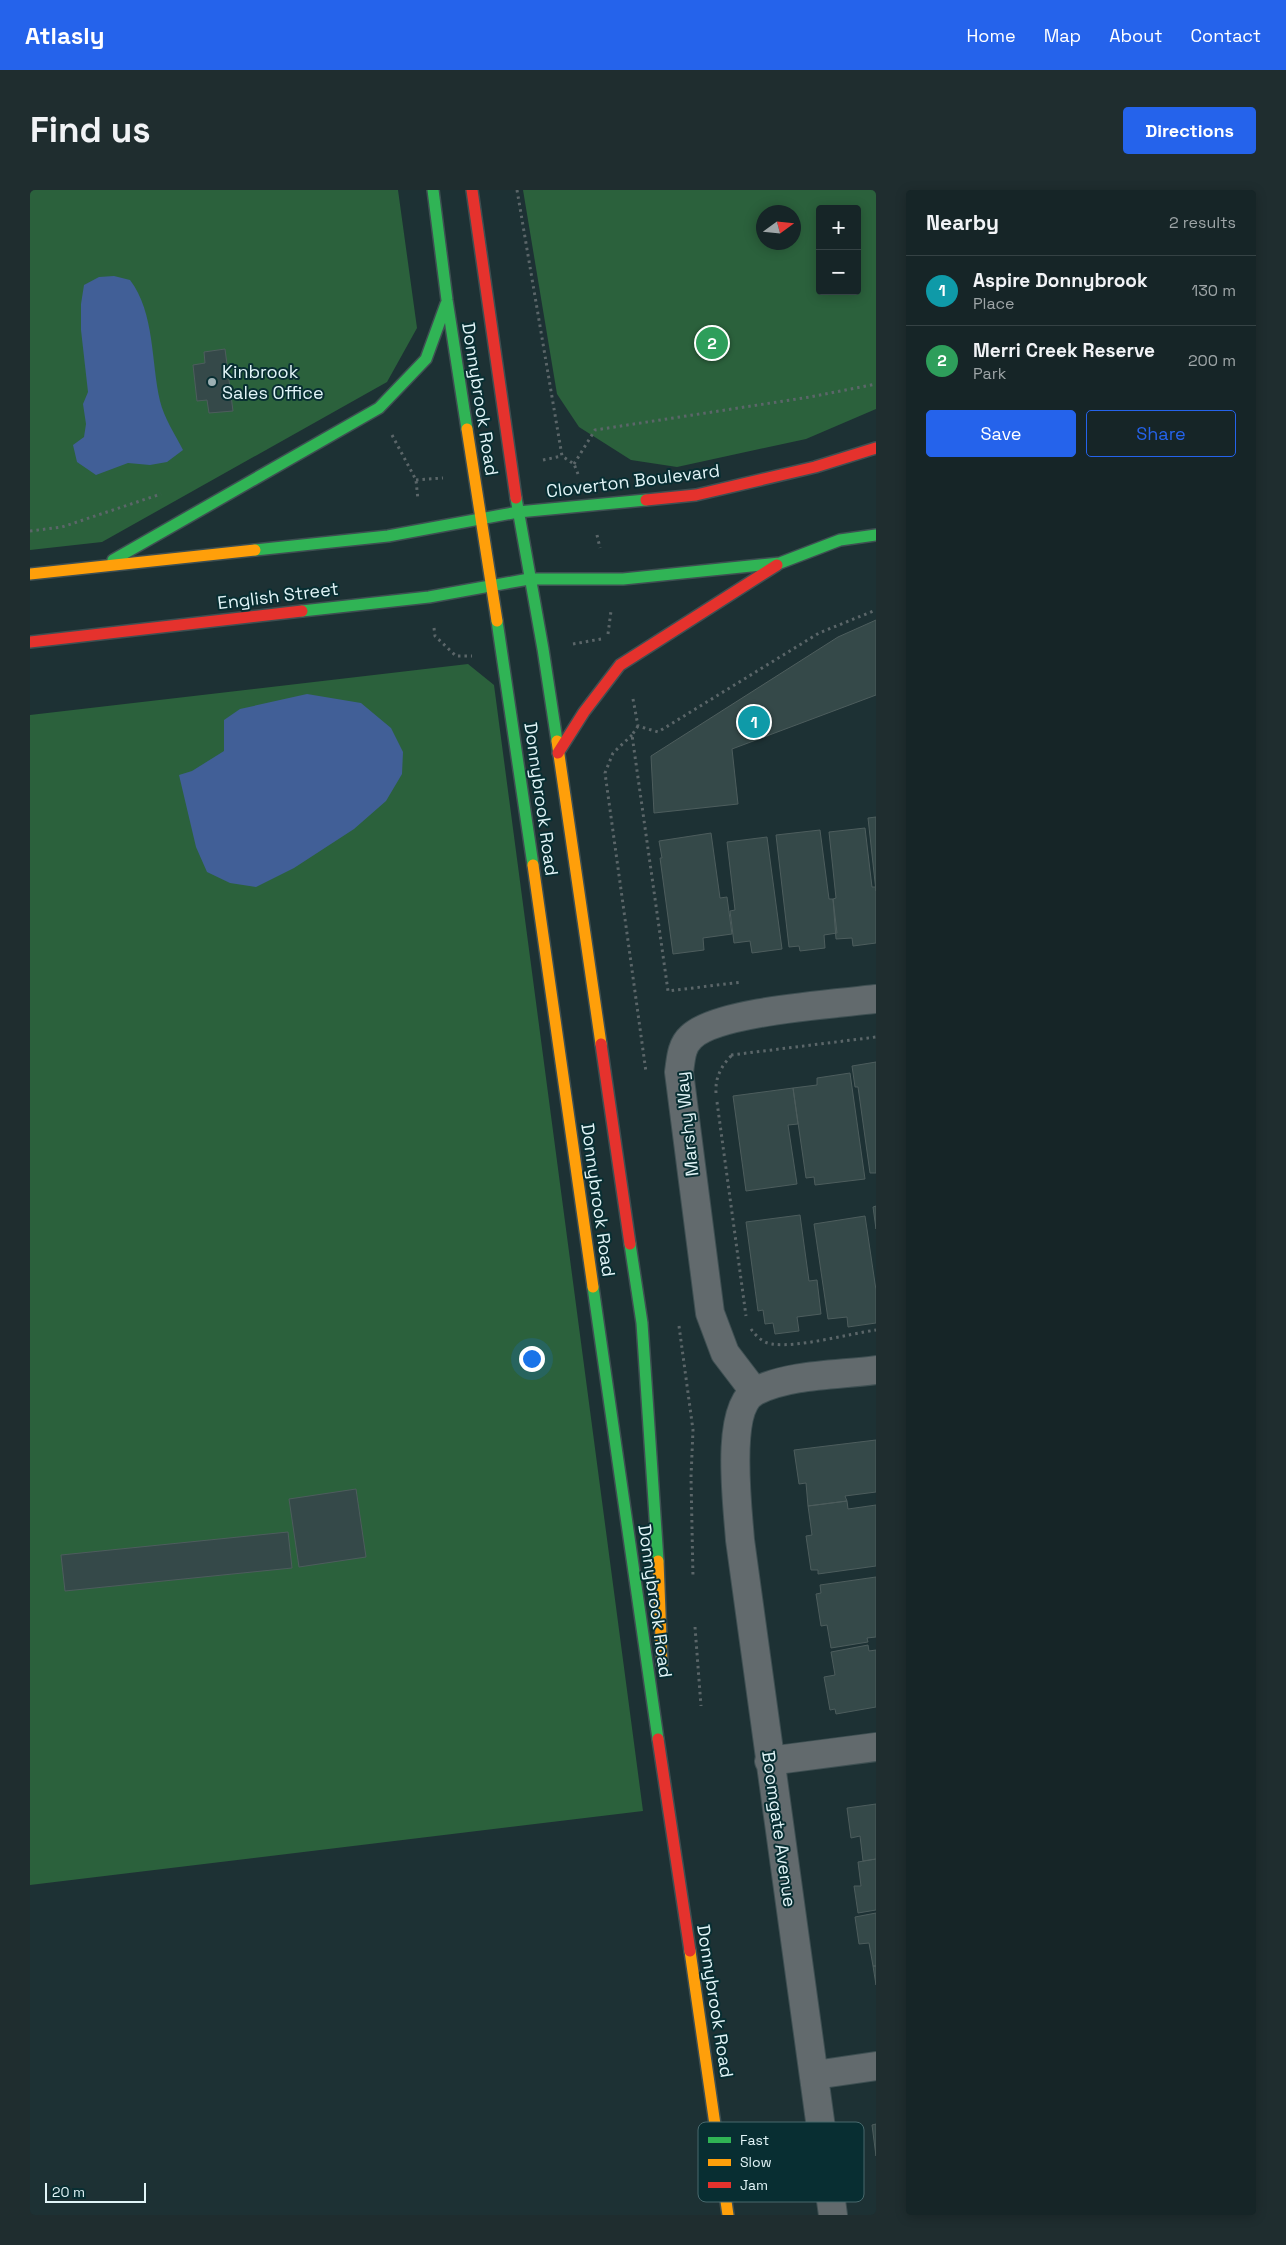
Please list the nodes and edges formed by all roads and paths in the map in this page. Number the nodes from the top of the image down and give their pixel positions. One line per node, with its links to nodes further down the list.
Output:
1 (433, 190): 4 (main road, Donnybrook Road)
2 (472, 190): 9 (main road, Donnybrook Road)
3 (517, 190): 7 (path)
4 (447, 300): 10 (main road, Donnybrook Road); 13 (main road)
5 (876, 384): 7 (path)
6 (876, 448): 8 (main road, Cloverton Boulevard)
7 (574, 464): 8 (path)
8 (592, 506): 9 (main road, Cloverton Boulevard); 16 (path)
9 (518, 512): 10 (main road, Cloverton Boulevard); 15 (main road, Donnybrook Road)
10 (480, 520): 13 (main road); 17 (main road, Donnybrook Road)
11 (876, 535): 12 (main road)
12 (780, 563): 16 (main road); 21 (main road)
13 (104, 566): 14 (main road)
14 (30, 574)
15 (529, 579): 16 (main road); 17 (main road, English Street); 21 (main road, Donnybrook Road)
16 (606, 579): 18 (path)
17 (491, 587): 19 (main road, English Street); 35 (main road, Donnybrook Road)
18 (608, 638)
19 (30, 642)
20 (638, 726): 22 (path)
21 (558, 753): 35 (main road, Donnybrook Road)
22 (744, 982)
23 (876, 998): 27 (street, Marshy Way)
24 (876, 1037): 26 (path)
25 (643, 1048): 27 (path)
26 (732, 1055): 27 (path); 28 (path)
27 (680, 1062): 32 (street, Marshy Way)
28 (747, 1320)
29 (749, 1325): 30 (path)
30 (876, 1330)
31 (876, 1370): 32 (street)
32 (754, 1391): 34 (street, Boomgate Avenue)
33 (876, 1747): 34 (street)
34 (769, 1761): 37 (street, Boomgate Avenue)
35 (667, 1803): 38 (main road, Donnybrook Road)
36 (876, 2066): 37 (street)
37 (815, 2075): 39 (street, Boomgate Avenue)
38 (715, 2122)
39 (821, 2122)
40 (726, 2202): 42 (main road, Donnybrook Road)
41 (831, 2202): 43 (street, Boomgate Avenue)
42 (728, 2215)
43 (833, 2215)

